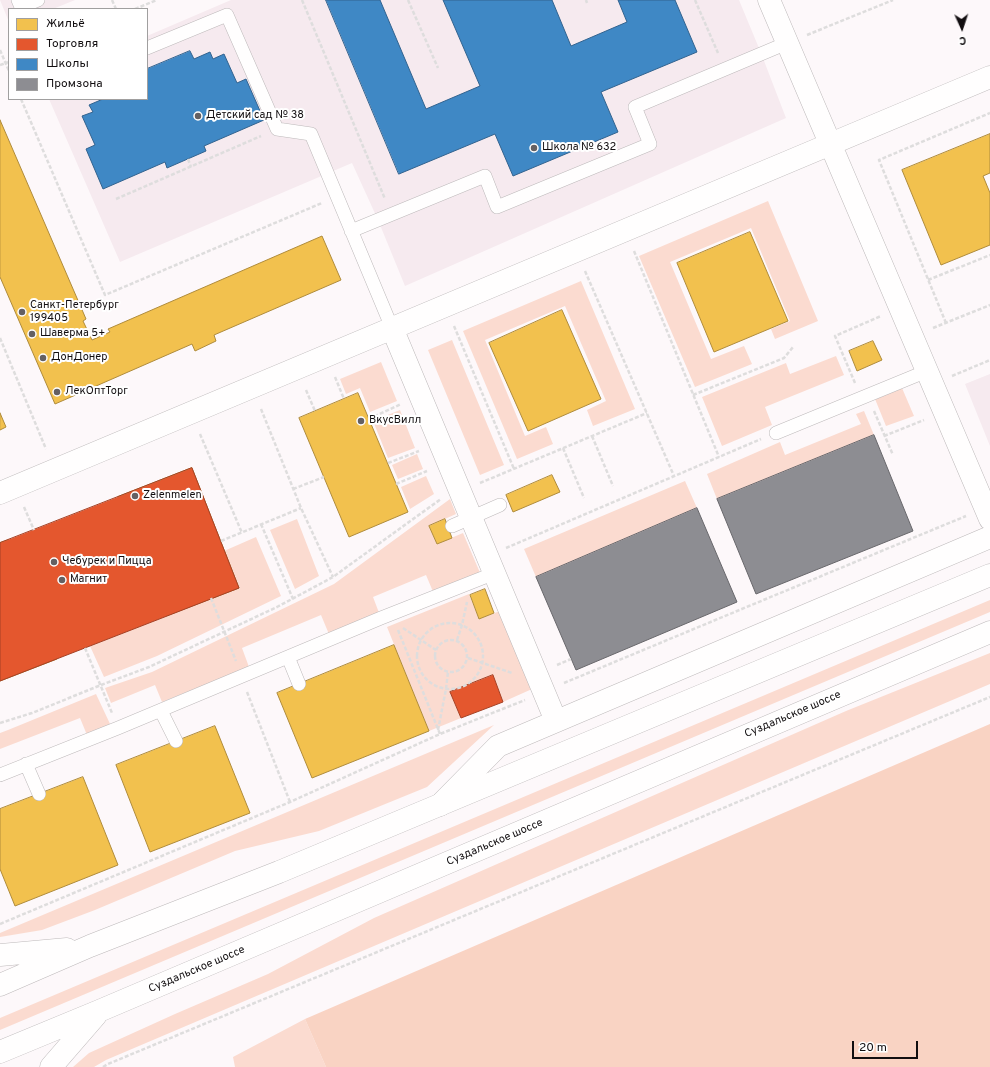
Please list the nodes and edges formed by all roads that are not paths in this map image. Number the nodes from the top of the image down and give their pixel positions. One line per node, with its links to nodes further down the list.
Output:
1 (18, 0): 2 (lane)
2 (38, 0)
3 (769, 0): 4 (street)
4 (797, 39): 7 (street); 8 (lane)
5 (148, 48): 8 (lane)
6 (990, 77): 7 (street)
7 (830, 144): 9 (street); 10 (street)
8 (351, 230): 9 (lane)
9 (392, 328): 12 (street); 15 (street)
10 (927, 371): 11 (lane); 13 (street)
11 (776, 433)
12 (0, 492)
13 (986, 502)
14 (500, 505): 15 (lane)
15 (471, 518): 16 (lane); 18 (street)
16 (452, 526)
17 (990, 537): 24 (street)
18 (491, 565): 21 (lane); 24 (street)
19 (990, 575): 29 (street)
20 (990, 632): 33 (street, Суздальское шоссе)
21 (288, 657): 22 (lane); 23 (lane)
22 (299, 684)
23 (161, 711): 25 (lane); 26 (lane)
24 (556, 721): 29 (street)
25 (176, 741)
26 (26, 764): 27 (lane); 28 (lane)
27 (0, 775)
28 (39, 794)
29 (440, 805): 30 (street)
30 (90, 946): 31 (street); 32 (street)
31 (0, 955)
32 (0, 985)
33 (99, 1011): 34 (street, Суздальское шоссе); 35 (street)
34 (0, 1052)
35 (51, 1067)

